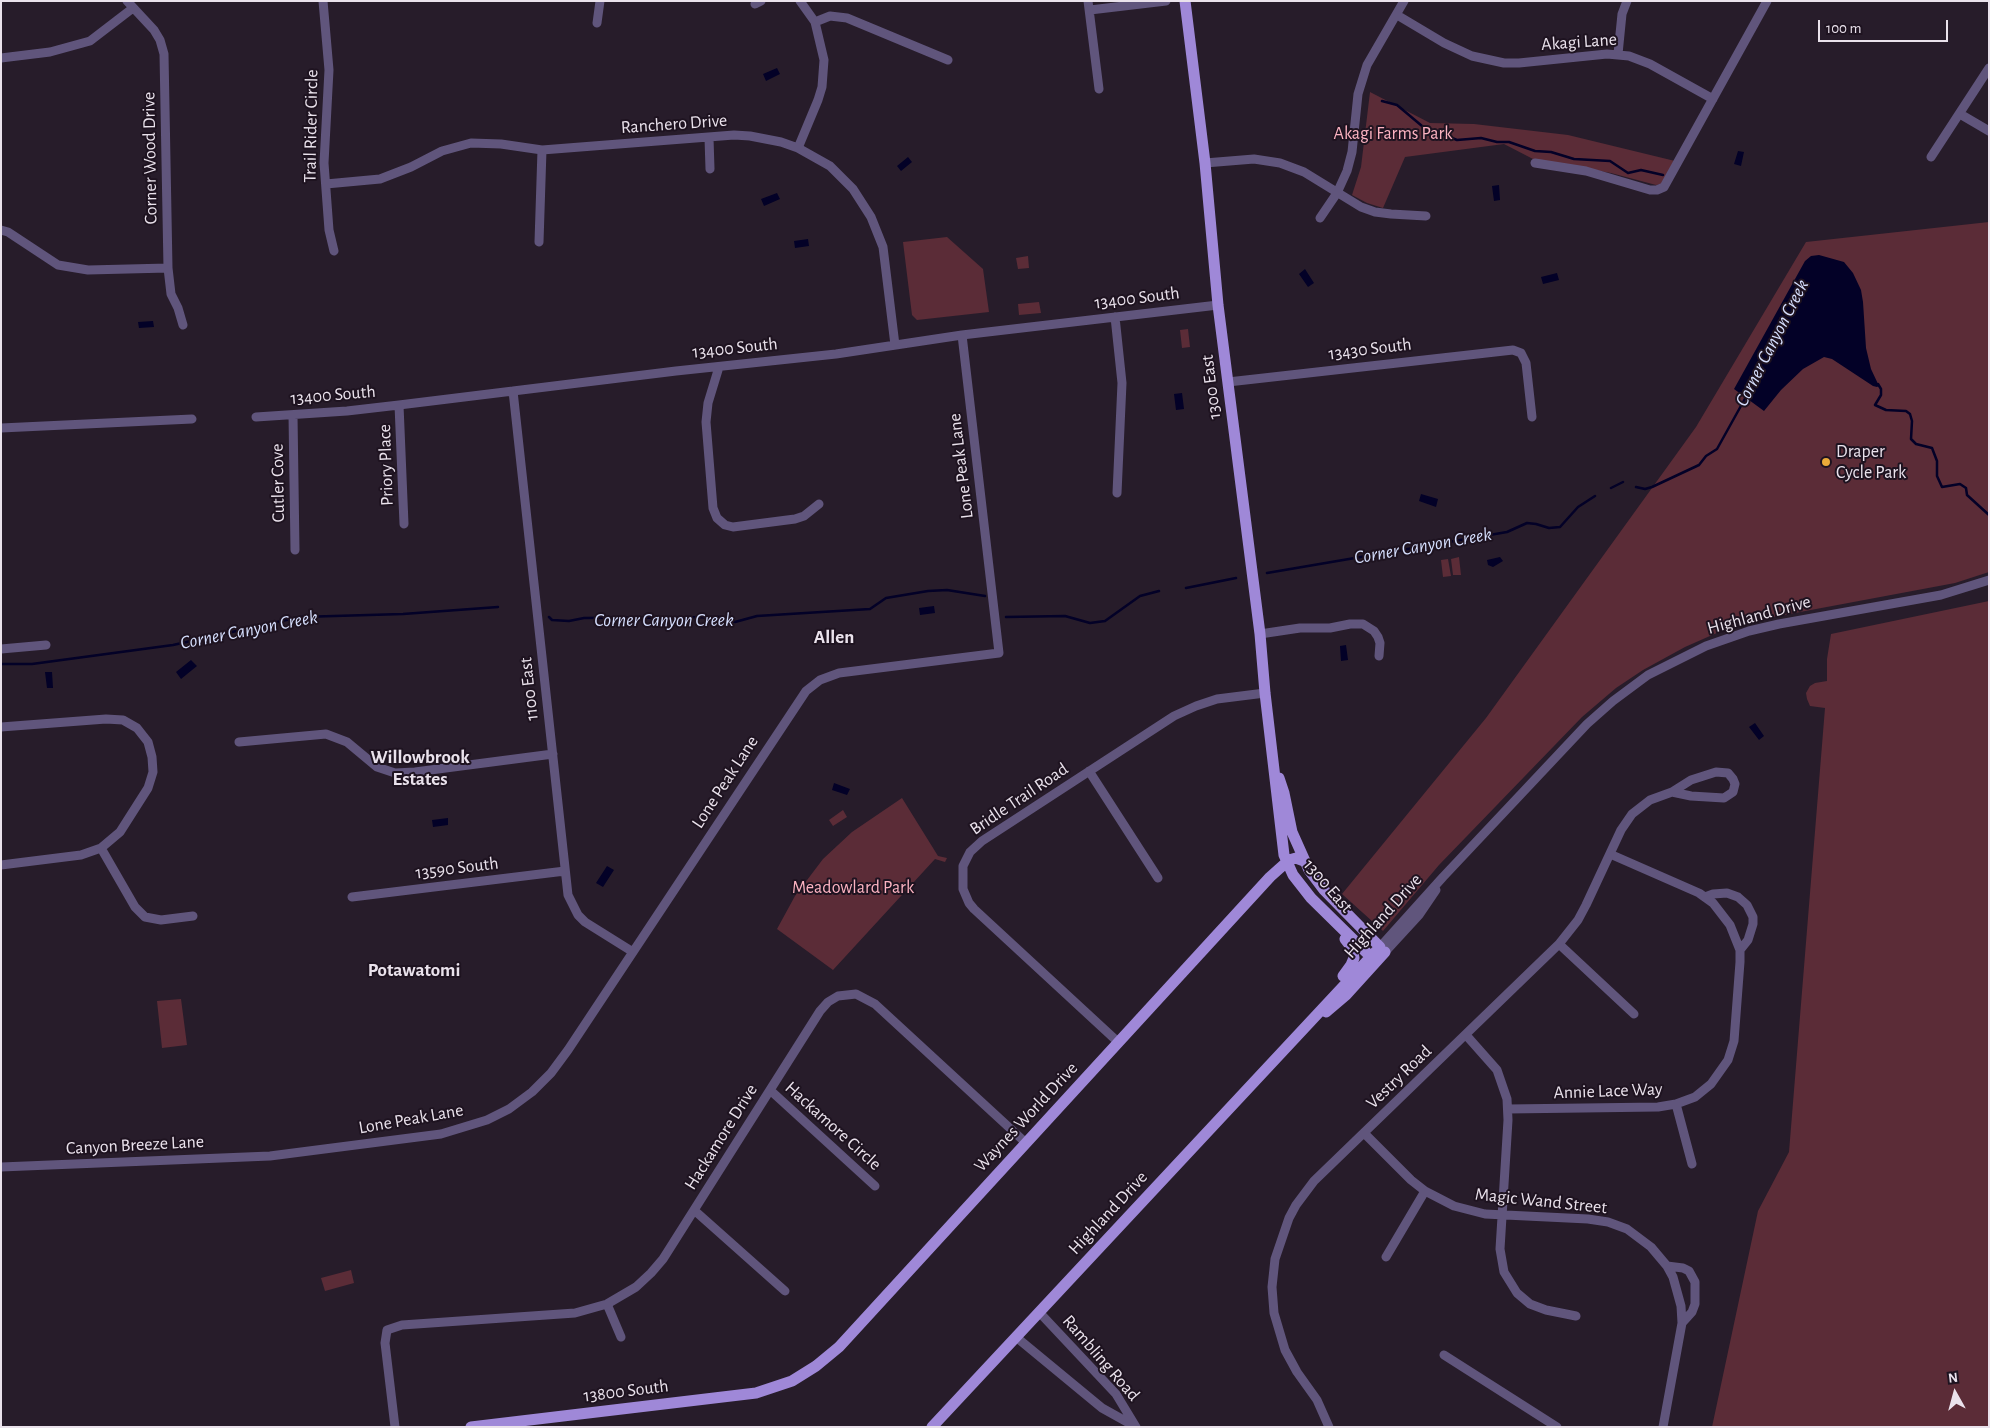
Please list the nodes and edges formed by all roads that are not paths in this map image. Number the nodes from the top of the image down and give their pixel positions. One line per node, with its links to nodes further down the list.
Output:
1 (323, 1): 29 (street, Trail Rider Circle)
2 (600, 1): 13 (street)
3 (800, 1): 12 (street)
4 (1166, 1): 10 (street)
5 (1185, 1): 26 (main road, 1300 East)
6 (1404, 1): 11 (street)
7 (1627, 1): 14 (street)
8 (1767, 1): 19 (street)
9 (130, 5): 15 (street); 36 (street, Corner Wood Drive)
10 (1089, 6): 18 (street)
11 (1398, 15): 14 (street, Akagi Lane); 30 (street)
12 (815, 22): 16 (street); 23 (street)
13 (598, 23)
14 (1618, 54): 19 (street, Akagi Lane)
15 (1, 58)
16 (948, 60)
17 (1989, 68): 20 (street)
18 (1098, 89)
19 (1713, 99): 27 (street)
20 (1960, 114): 21 (street); 25 (street)
21 (1989, 131)
22 (709, 138): 23 (street, Ranchero Drive); 24 (street, Ranchero Drive); 28 (street)
23 (798, 148): 41 (street, Ranchero Drive)
24 (542, 150): 29 (street, Ranchero Drive); 34 (street)
25 (1931, 157)
26 (1205, 163): 30 (street); 37 (main road, 1300 East)
27 (1535, 163)
28 (710, 169)
29 (326, 184): 35 (street, Trail Rider Circle)
30 (1337, 193): 31 (street); 32 (street)
31 (1426, 216)
32 (1320, 218)
33 (1, 230): 36 (street)
34 (539, 242)
35 (334, 251)
36 (168, 268): 39 (street, Corner Wood Drive)
37 (1218, 305): 38 (street, 13400 South); 43 (main road, 1300 East)
38 (1116, 317): 40 (street, 13400 South); 51 (street)
39 (183, 325)
40 (962, 335): 41 (street, 13400 South); 81 (street, Lone Peak Lane)
41 (895, 345): 42 (street, 13400 South)
42 (719, 367): 44 (street, 13400 South); 52 (street)
43 (1228, 382): 48 (street, 13430 South); 56 (main road, 1300 East)
44 (513, 391): 45 (street, 13400 South); 63 (street, 1100 East)
45 (400, 405): 46 (street, 13400 South); 53 (street, Priory Place)
46 (293, 415): 47 (street, 13400 South); 54 (street, Cutler Cove)
47 (256, 417)
48 (1532, 417)
49 (192, 419): 50 (street)
50 (1, 428)
51 (1117, 493)
52 (819, 504)
53 (404, 524)
54 (295, 550)
55 (1989, 580): 79 (street, Highland Drive)
56 (1260, 634): 59 (street); 60 (main road, 1300 East)
57 (46, 645): 58 (street)
58 (1, 649)
59 (1379, 656)
60 (1265, 693): 64 (main road, 1300 East); 65 (street, Bridle Trail Road)
61 (1, 727): 67 (street)
62 (239, 742): 63 (street)
63 (553, 754): 72 (street, 1100 East)
64 (1273, 768): 69 (main road, 1300 East); 70 (main road, 1300 East)
65 (1089, 772): 73 (street); 86 (street, Bridle Trail Road)
66 (1672, 792): 66 (street, Vestry Road); 68 (street, Vestry Road)
67 (101, 848): 71 (street); 76 (street)
68 (1610, 854): 75 (street, Annie Lace Way); 78 (street, Vestry Road)
69 (1304, 861): 70 (main road); 79 (main road, 1300 East)
70 (1286, 862): 77 (main road, 1300 East); 86 (main road, Waynes World Drive)
71 (1, 865)
72 (565, 872): 74 (street, 13590 South); 81 (street, 1100 East)
73 (1158, 878)
74 (352, 897)
75 (1705, 897): 80 (street, Annie Lace Way); 80 (street, Annie Lace Way)
76 (192, 916)
77 (1330, 917): 82 (main road, 1300 East); 84 (main road)
78 (1559, 944): 83 (street); 85 (street, Vestry Road)
79 (1382, 950): 82 (main road, Highland Drive); 84 (main road, Highland Drive)
80 (1740, 950): 88 (street, Annie Lace Way)
81 (633, 952): 92 (street, Lone Peak Lane)
82 (1370, 956): 84 (main road, Highland Drive)
83 (1634, 1014)
84 (1309, 1022): 103 (main road, Highland Drive)
85 (1466, 1035): 89 (street); 90 (street, Vestry Road)
86 (1118, 1042): 91 (main road, Waynes World Drive)
87 (770, 1090): 91 (street, Hackamore Drive); 95 (street, Hackamore Circle); 97 (street, Hackamore Drive)
88 (1676, 1104): 89 (street, Annie Lace Way); 93 (street)
89 (1508, 1109): 98 (street)
90 (1364, 1133): 96 (street, Magic Wand Street); 114 (street, Vestry Road)
91 (1026, 1143): 109 (main road, Waynes World Drive)
92 (270, 1156): 94 (street, Canyon Breeze Lane)
93 (1692, 1164)
94 (1, 1167)
95 (875, 1186)
96 (1425, 1191): 98 (street, Magic Wand Street); 99 (street)
97 (694, 1210): 101 (street); 102 (street, Hackamore Drive)
98 (1502, 1216): 100 (street, Magic Wand Street); 104 (street)
99 (1386, 1257)
100 (1667, 1266): 105 (street, Magic Wand Street); 105 (street, Magic Wand Street)
101 (785, 1291)
102 (607, 1304): 106 (street); 110 (street, Hackamore Drive)
103 (1039, 1312): 107 (main road, Highland Drive); 113 (street, Rambling Road)
104 (1576, 1316)
105 (1682, 1323): 116 (street, Magic Wand Street)
106 (620, 1337)
107 (1016, 1337): 112 (main road, Highland Drive); 113 (street, Rambling Road)
108 (1444, 1355): 115 (street)
109 (783, 1385): 111 (main road, 13800 South)
110 (395, 1427)
111 (472, 1427)
112 (932, 1427)
113 (1136, 1427)
114 (1330, 1427)
115 (1556, 1427)
116 (1663, 1427)

